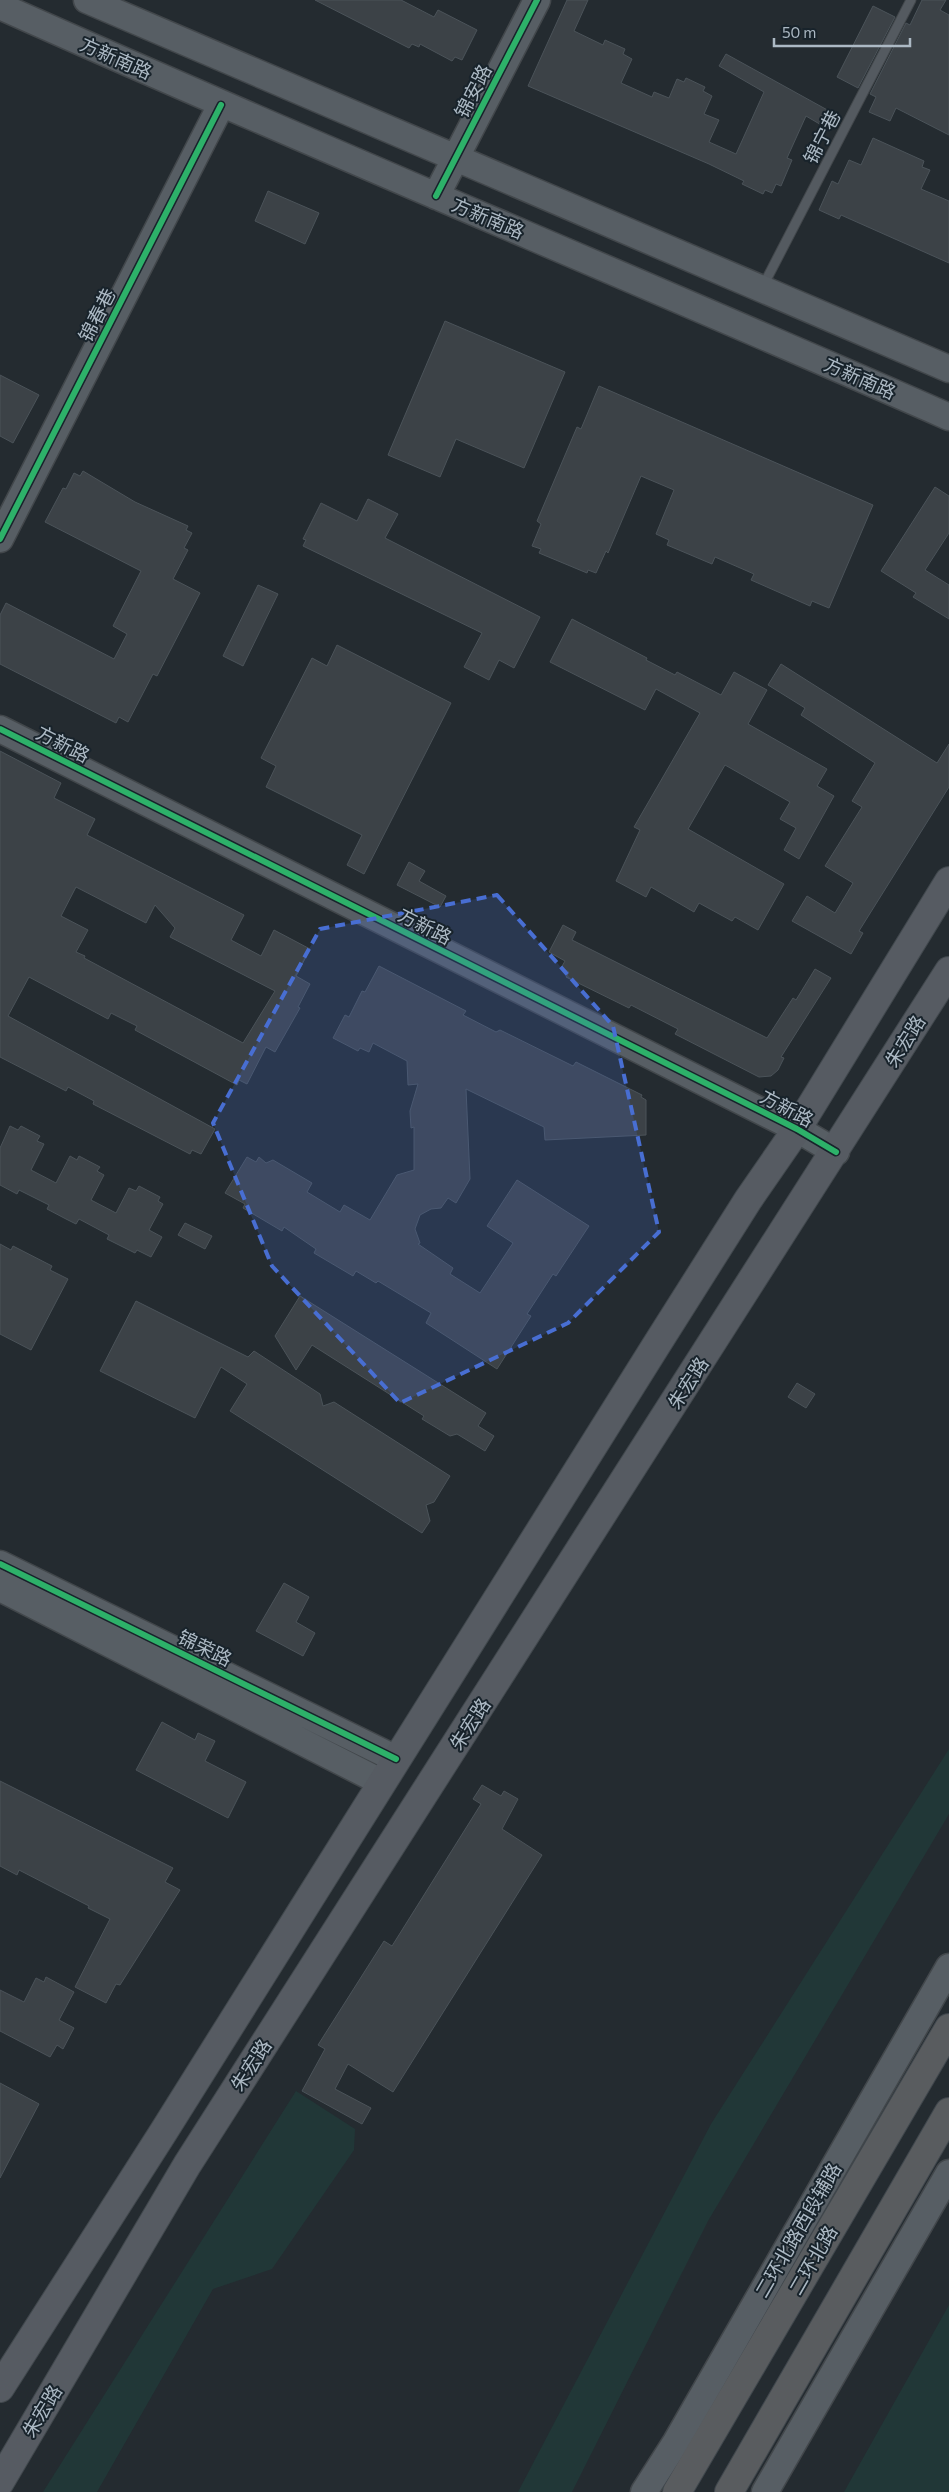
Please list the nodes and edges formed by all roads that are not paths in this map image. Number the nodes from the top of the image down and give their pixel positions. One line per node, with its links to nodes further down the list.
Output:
1 (87, 0): 6 (main road)
2 (537, 0): 6 (main road, 锦安路)
3 (911, 0): 8 (lane, 锦宁巷)
4 (0, 6): 5 (main road, 方新南路)
5 (221, 105): 7 (main road, 方新南路); 11 (main road, 锦春巷)
6 (455, 159): 7 (main road, 锦安路); 8 (main road)
7 (436, 196): 10 (main road, 方新南路)
8 (761, 290): 9 (main road)
9 (949, 369)
10 (949, 417)
11 (0, 539)
12 (0, 729): 15 (main road, 方新路)
13 (949, 881): 15 (main road, 朱宏路)
14 (949, 972): 16 (main road, 朱宏路)
15 (797, 1129): 16 (main road, 方新路); 19 (main road, 朱宏路)
16 (836, 1152): 26 (main road, 朱宏路)
17 (0, 1564): 19 (main road, 锦荣路)
18 (0, 1588): 20 (main road, 锦荣路)
19 (396, 1758): 20 (main road, 朱宏路)
20 (381, 1782): 25 (main road, 朱宏路)
21 (949, 1967): 27 (main road, 二环北路西段辅路)
22 (949, 2028): 28 (highway, 二环北路)
23 (949, 2112): 29 (highway)
24 (949, 2173): 30 (main road)
25 (0, 2388)
26 (0, 2482)
27 (644, 2492)
28 (677, 2492)
29 (729, 2492)
30 (765, 2492)

